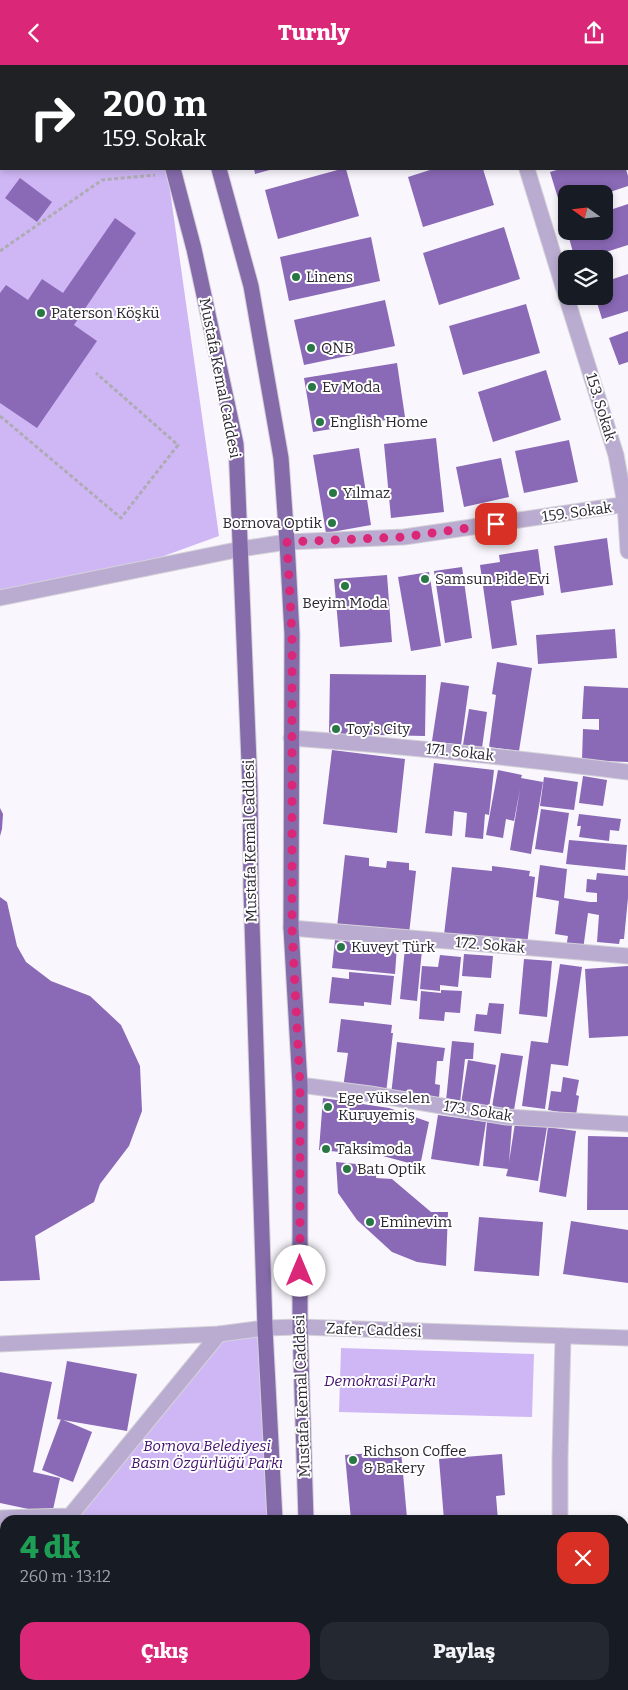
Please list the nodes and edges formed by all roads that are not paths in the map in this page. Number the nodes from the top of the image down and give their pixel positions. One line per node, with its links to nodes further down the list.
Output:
1 (173, 170): 8 (main road, Mustafa Kemal Caddesi)
2 (219, 170): 7 (main road, Mustafa Kemal Caddesi)
3 (527, 170): 4 (street, 153. Sokak)
4 (558, 270)
5 (569, 305): 6 (street, 153. Sokak)
6 (627, 504): 7 (street, 159. Sokak); 9 (street, 153. Sokak)
7 (287, 542): 8 (street, 159. Sokak); 11 (main road, Mustafa Kemal Caddesi)
8 (241, 549): 10 (street, 159. Sokak); 17 (main road, Mustafa Kemal Caddesi)
9 (628, 551)
10 (0, 598)
11 (291, 737): 12 (street, 171. Sokak); 13 (main road, Mustafa Kemal Caddesi)
12 (628, 772)
13 (292, 928): 14 (street, 172. Sokak); 15 (main road, Mustafa Kemal Caddesi)
14 (628, 956)
15 (300, 1085): 16 (street, 173. Sokak); 18 (main road, Mustafa Kemal Caddesi)
16 (628, 1125)
17 (265, 1327): 18 (street, Zafer Caddesi); 19 (street, Zafer Caddesi); 24 (main road, Mustafa Kemal Caddesi)
18 (300, 1327): 20 (street, Zafer Caddesi); 25 (main road, Mustafa Kemal Caddesi)
19 (220, 1334): 22 (street, Zafer Caddesi); 23 (street)
20 (563, 1336): 21 (street, Zafer Caddesi); 26 (street)
21 (628, 1338)
22 (0, 1344)
23 (74, 1515)
24 (275, 1515)
25 (306, 1515)
26 (560, 1515)

